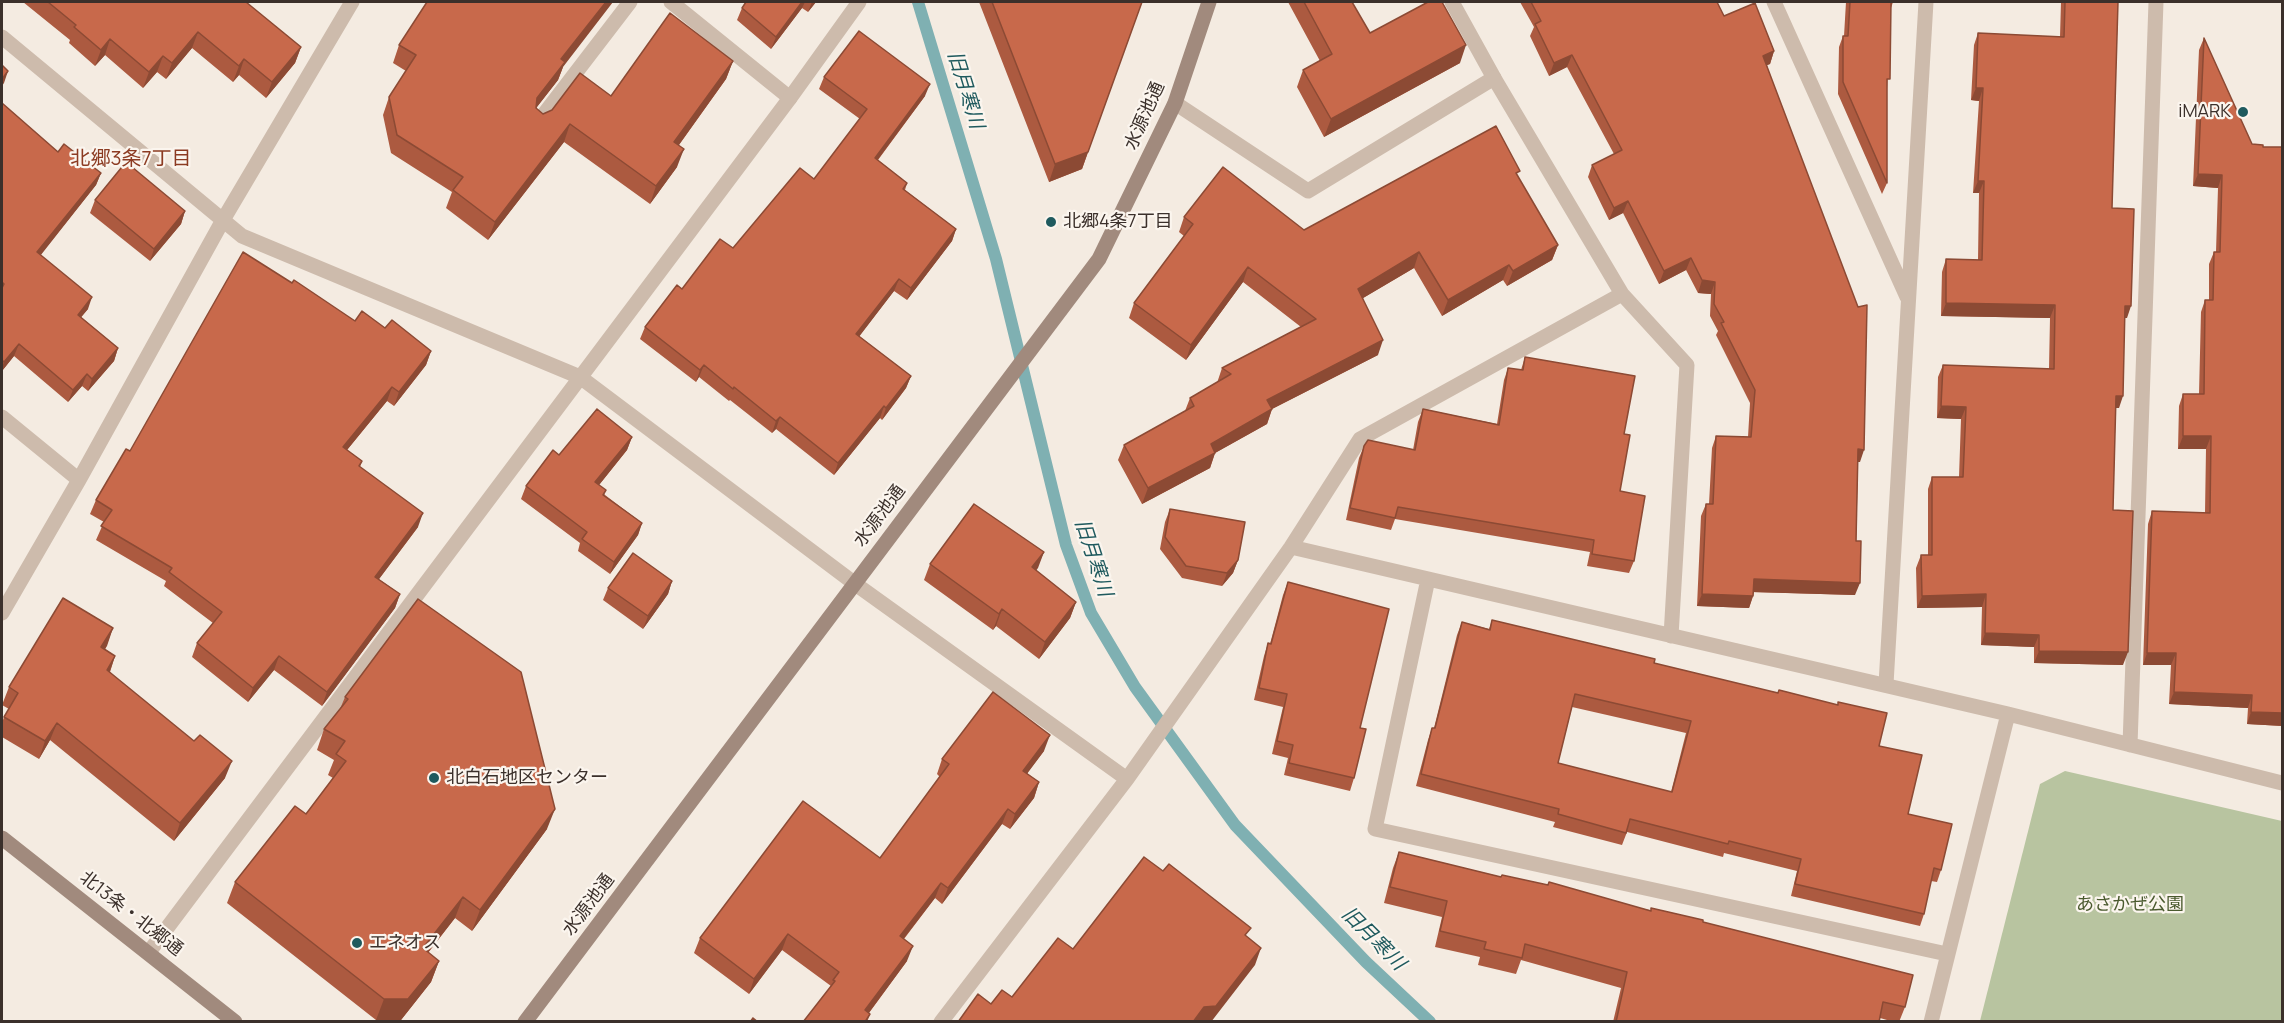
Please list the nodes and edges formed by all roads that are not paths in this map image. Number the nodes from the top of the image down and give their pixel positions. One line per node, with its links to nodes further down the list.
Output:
1 (352, 2): 15 (street)
2 (630, 2): 14 (street)
3 (671, 2): 12 (street)
4 (859, 2): 12 (street)
5 (1209, 2): 13 (street, 水源池通)
6 (1452, 2): 11 (street)
7 (1774, 2): 17 (street)
8 (1926, 2): 17 (street)
9 (2156, 2): 28 (street)
10 (2, 37): 15 (street)
11 (1494, 78): 13 (street); 16 (street)
12 (790, 98): 18 (street)
13 (1175, 103): 23 (street, 水源池通)
14 (538, 122)
15 (223, 220): 18 (street); 20 (street)
16 (1622, 294): 21 (street); 25 (street)
17 (1909, 300): 26 (street)
18 (580, 377): 23 (street); 32 (street)
19 (2, 417): 20 (street)
20 (79, 480): 24 (street)
21 (1291, 547): 22 (street); 29 (street)
22 (1428, 579): 25 (street); 33 (street)
23 (854, 583): 29 (street); 35 (street, 水源池通)
24 (2, 613)
25 (1671, 636): 26 (street)
26 (1886, 684): 27 (street)
27 (2008, 714): 28 (street); 33 (street)
28 (2130, 745): 30 (street)
29 (1127, 779): 36 (street)
30 (2283, 783)
31 (2, 838): 32 (street, 北13条・北郷通)
32 (149, 952): 34 (street, 北13条・北郷通)
33 (1947, 954): 37 (street)
34 (236, 1022)
35 (525, 1022)
36 (941, 1022)
37 (1931, 1022)

